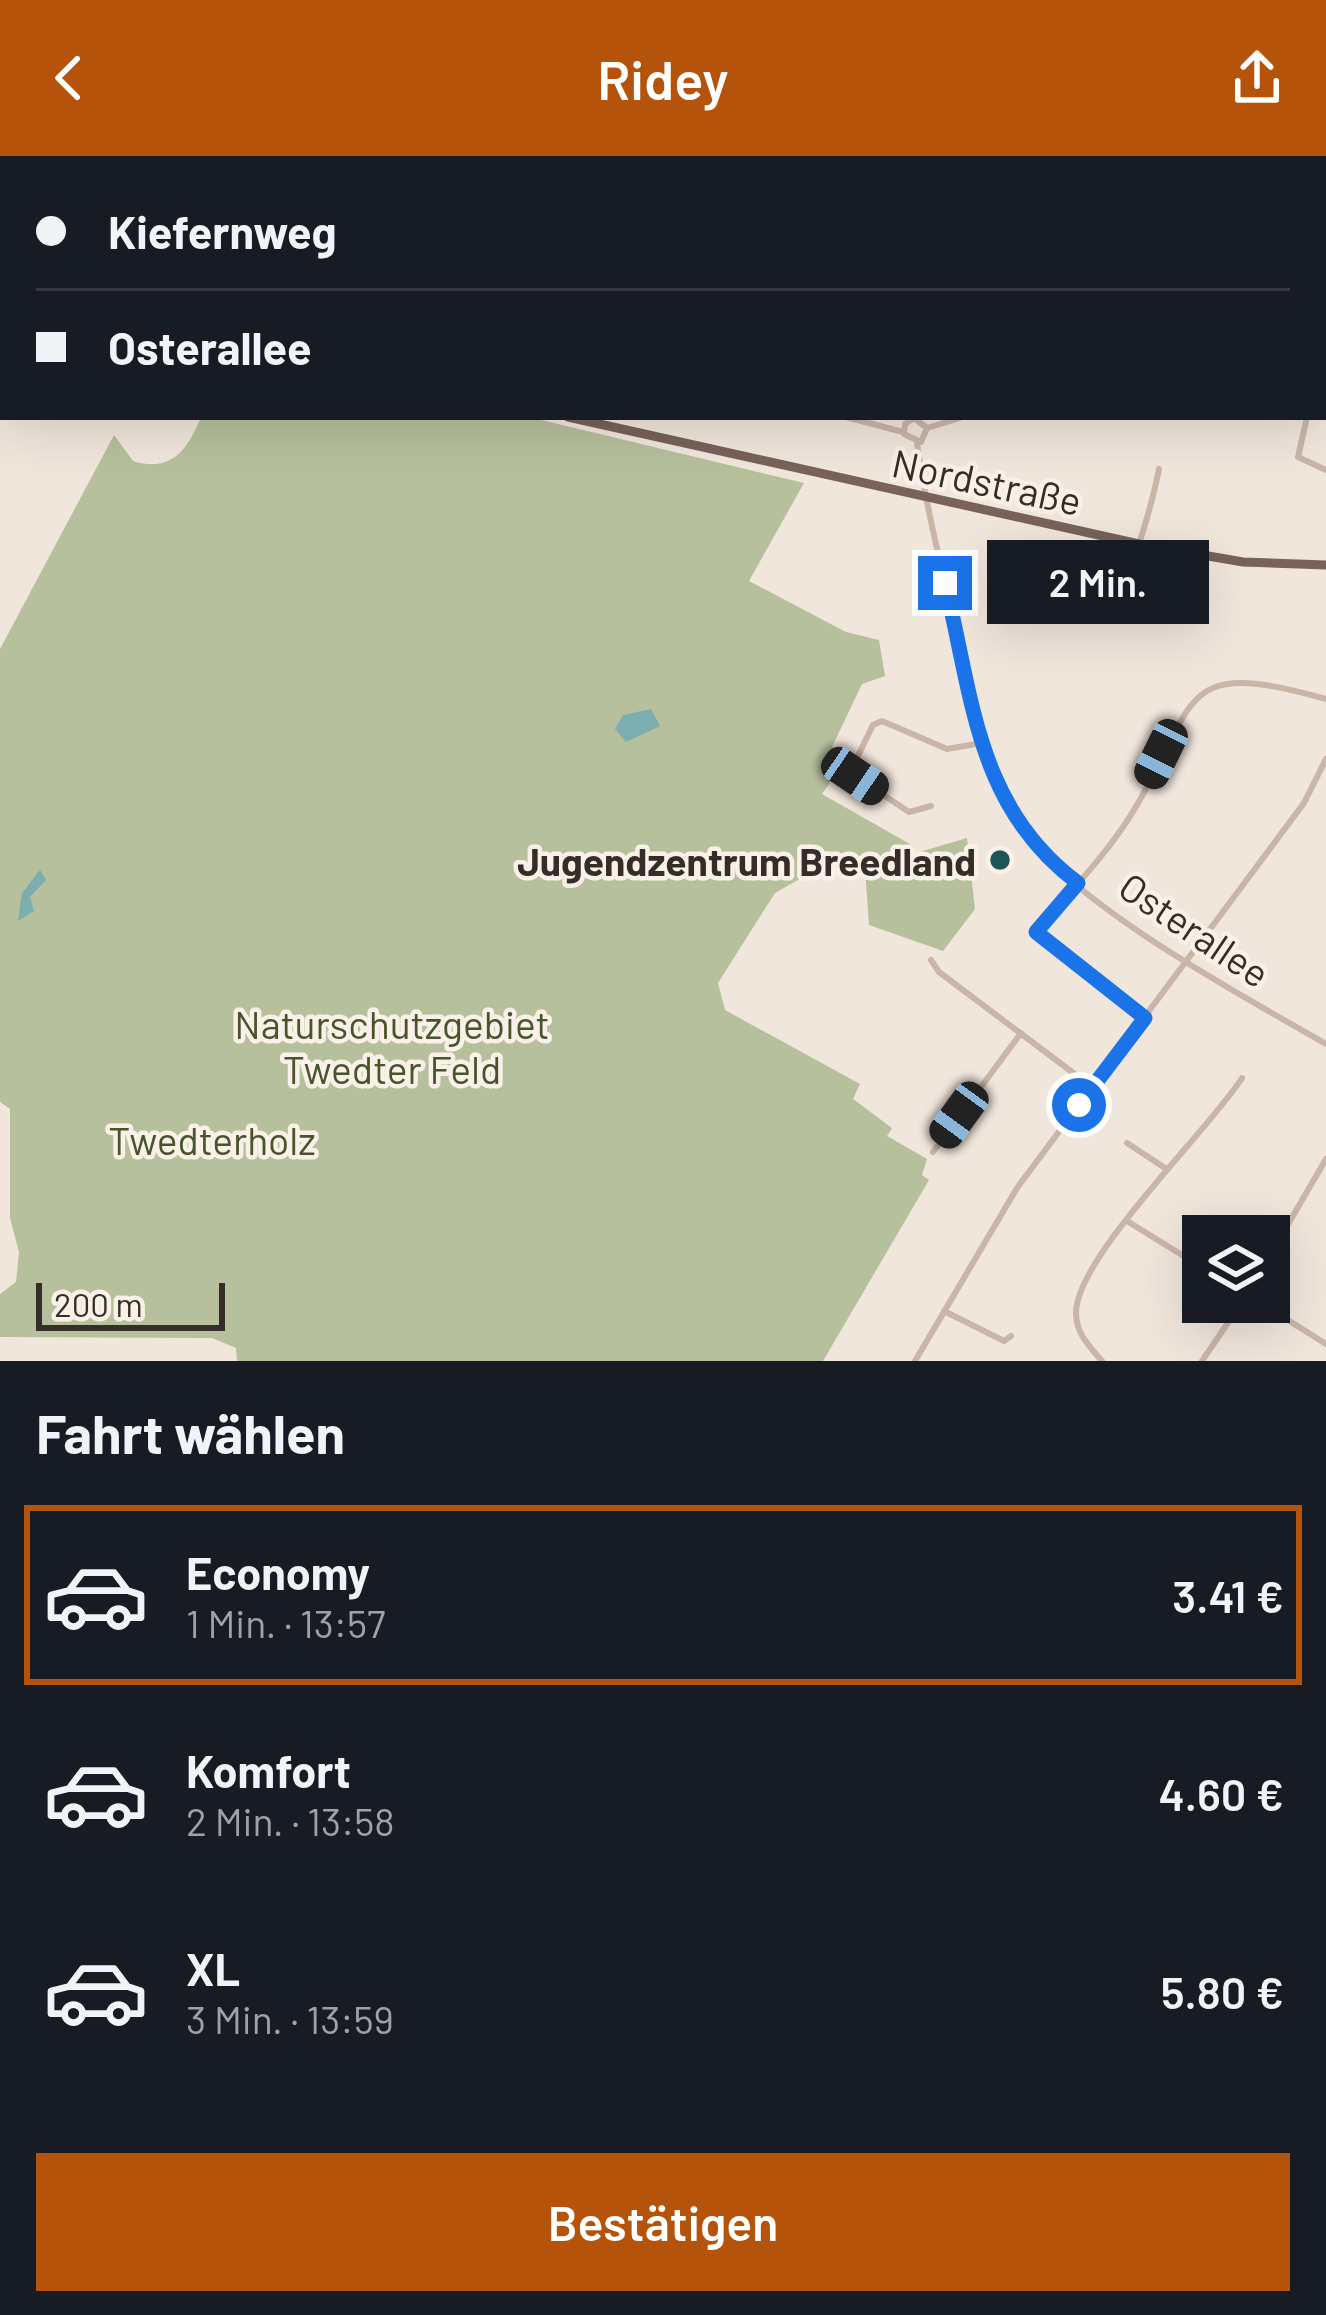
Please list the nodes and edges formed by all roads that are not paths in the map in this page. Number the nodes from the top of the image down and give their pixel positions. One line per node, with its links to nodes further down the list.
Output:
1 (581, 420): 12 (main road, Nordstraße)
2 (857, 420): 8 (street)
3 (911, 420): 8 (street)
4 (920, 420): 7 (street)
5 (953, 420): 7 (street)
6 (1306, 420): 11 (street)
7 (927, 428): 9 (street)
8 (903, 432): 9 (street)
9 (917, 442): 12 (street, Osterallee)
10 (1159, 470): 13 (street)
11 (1326, 470)
12 (925, 498): 13 (main road, Nordstraße); 17 (street, Osterallee)
13 (1139, 544): 14 (main road, Nordstraße); 15 (street)
14 (1326, 565)
15 (1126, 584)
16 (1326, 699): 20 (street)
17 (982, 743): 19 (street); 20 (street, Osterallee)
18 (1326, 759): 22 (street)
19 (931, 806)
20 (1078, 883): 22 (street, Osterallee); 23 (street)
21 (932, 960): 24 (street)
22 (1186, 962): 23 (street); 25 (street, Osterallee)
23 (1145, 1018): 27 (street)
24 (1022, 1033): 27 (street); 29 (street)
25 (1326, 1044)
26 (1242, 1078): 31 (street)
27 (1092, 1087): 35 (street)
28 (1127, 1143): 31 (street)
29 (933, 1153)
30 (1326, 1159): 33 (street)
31 (1166, 1168): 32 (street)
32 (1127, 1221): 34 (street); 41 (street)
33 (1290, 1221)
34 (1182, 1255)
35 (944, 1312): 38 (street); 40 (street)
36 (1290, 1321): 39 (street)
37 (1228, 1323): 42 (street)
38 (1011, 1336)
39 (1326, 1344)
40 (915, 1361)
41 (1102, 1361)
42 (1202, 1361)

